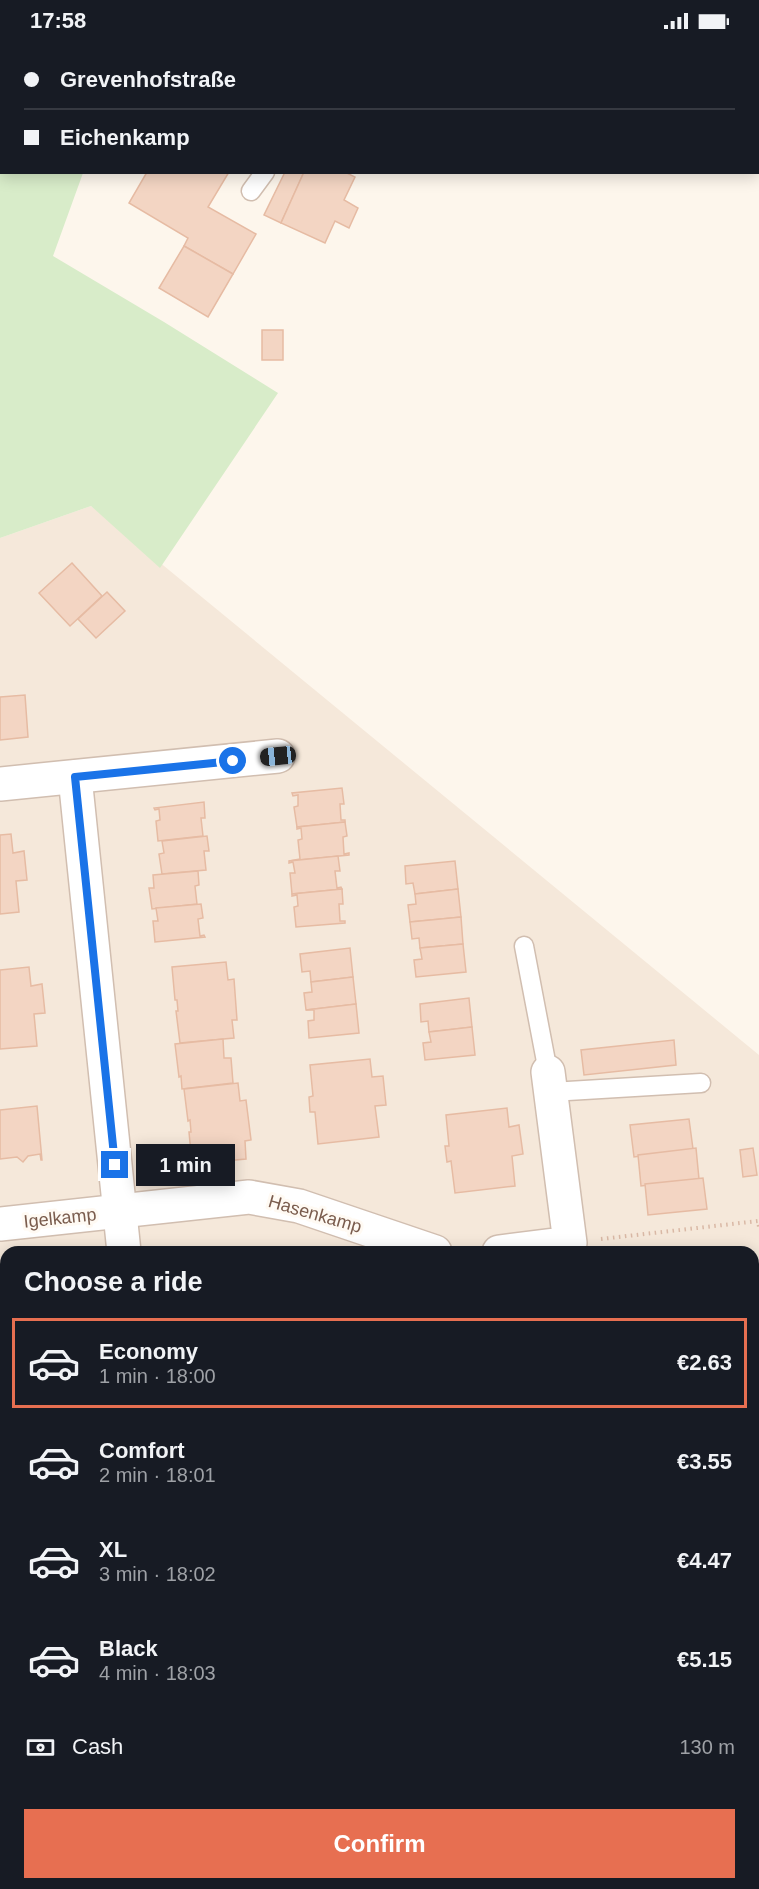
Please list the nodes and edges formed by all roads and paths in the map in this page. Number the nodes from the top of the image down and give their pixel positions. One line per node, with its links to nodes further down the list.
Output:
1 (264, 174): 2 (lane)
2 (251, 191)
3 (278, 756): 4 (street)
4 (75, 777): 5 (street); 9 (street)
5 (0, 784)
6 (524, 946): 7 (lane)
7 (550, 1082): 8 (lane); 12 (street)
8 (701, 1083)
9 (120, 1211): 10 (street, Igelkamp); 13 (street); 14 (street, Hasenkamp)
10 (0, 1224)
11 (759, 1227): 12 (path)
12 (570, 1243): 15 (street)
13 (123, 1246)
14 (417, 1246)
15 (546, 1246)

